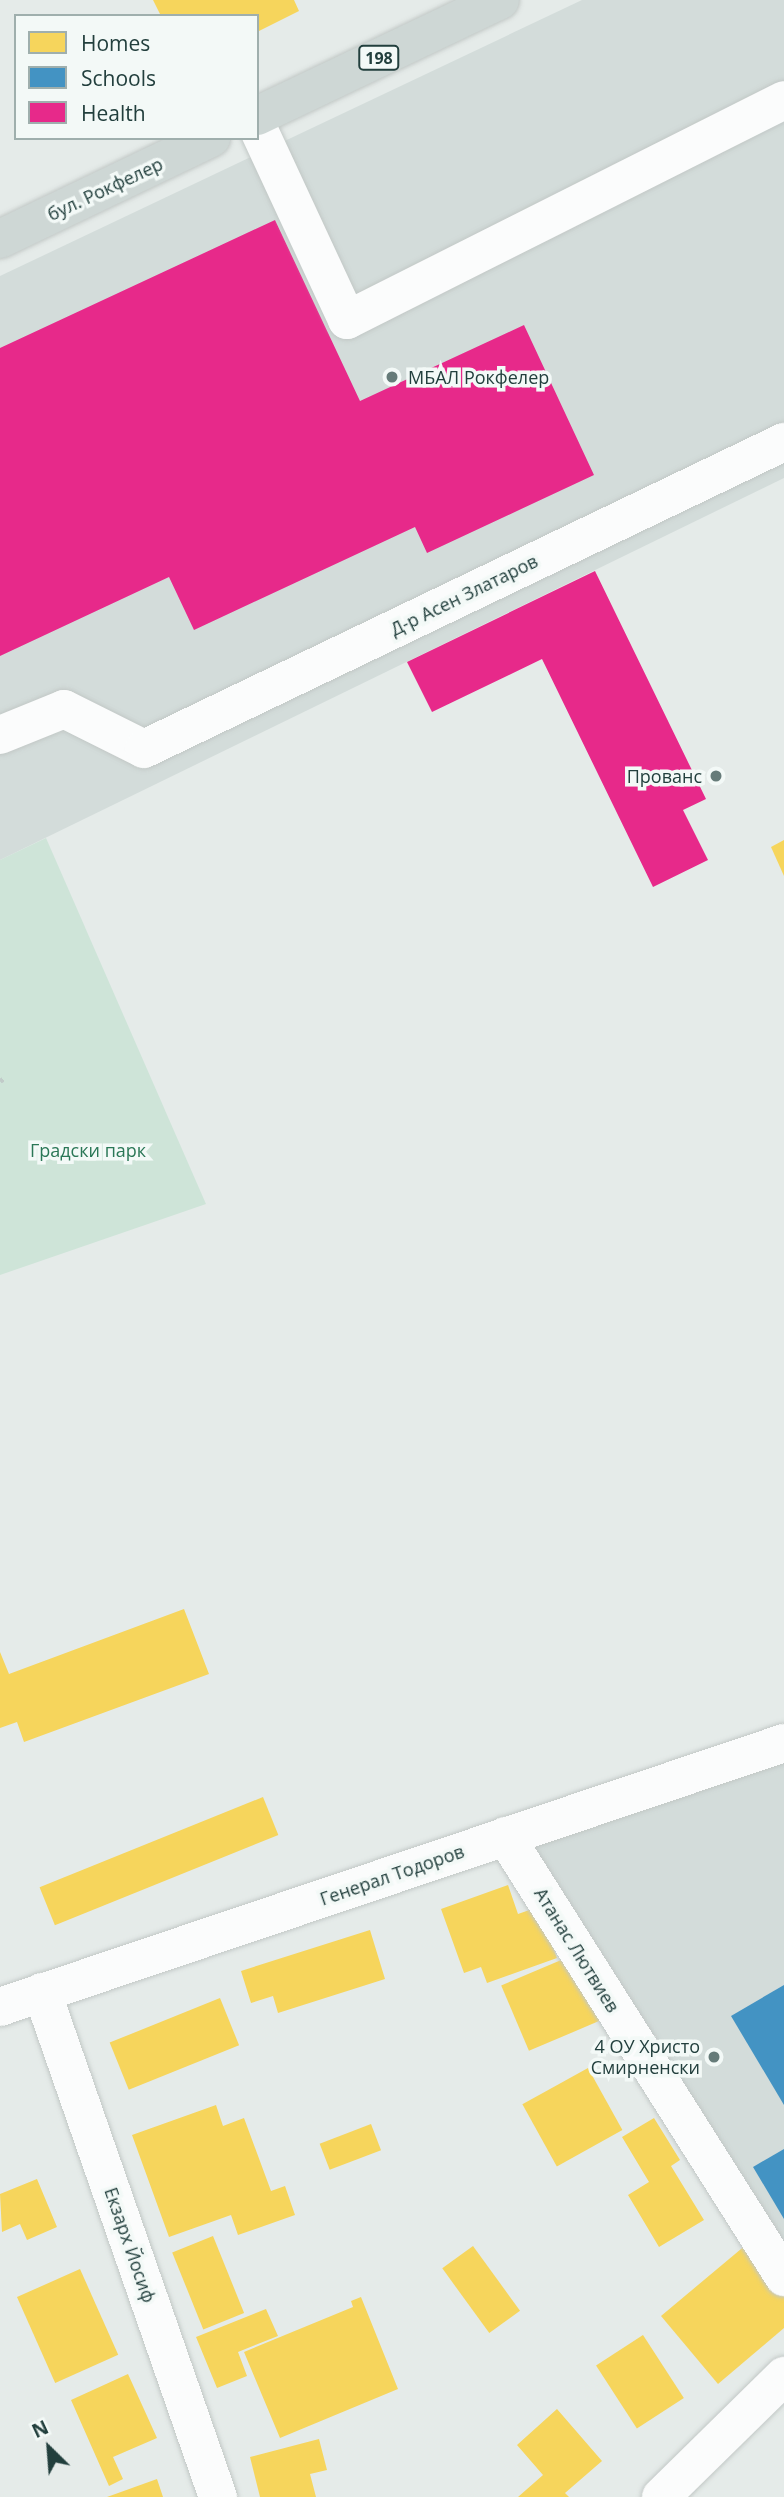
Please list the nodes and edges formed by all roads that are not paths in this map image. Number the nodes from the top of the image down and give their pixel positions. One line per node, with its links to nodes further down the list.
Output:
1 (500, 0): 3 (main road, 198)
2 (784, 100): 4 (street)
3 (259, 115)
4 (259, 130)
5 (207, 140): 6 (main road, бул. Рокфелер)
6 (1, 237)
7 (784, 442): 8 (street, Д-р Асен Златаров)
8 (0, 735)
9 (784, 1743): 10 (street, Генерал Тодоров)
10 (505, 1836): 11 (street, Генерал Тодоров); 13 (street, Атанас Лютвиев)
11 (42, 1992): 12 (street, Генерал Тодоров); 15 (street, Екзарх Йосиф)
12 (0, 2007)
13 (784, 2277)
14 (784, 2376): 16 (street)
15 (218, 2497)
16 (661, 2497)

